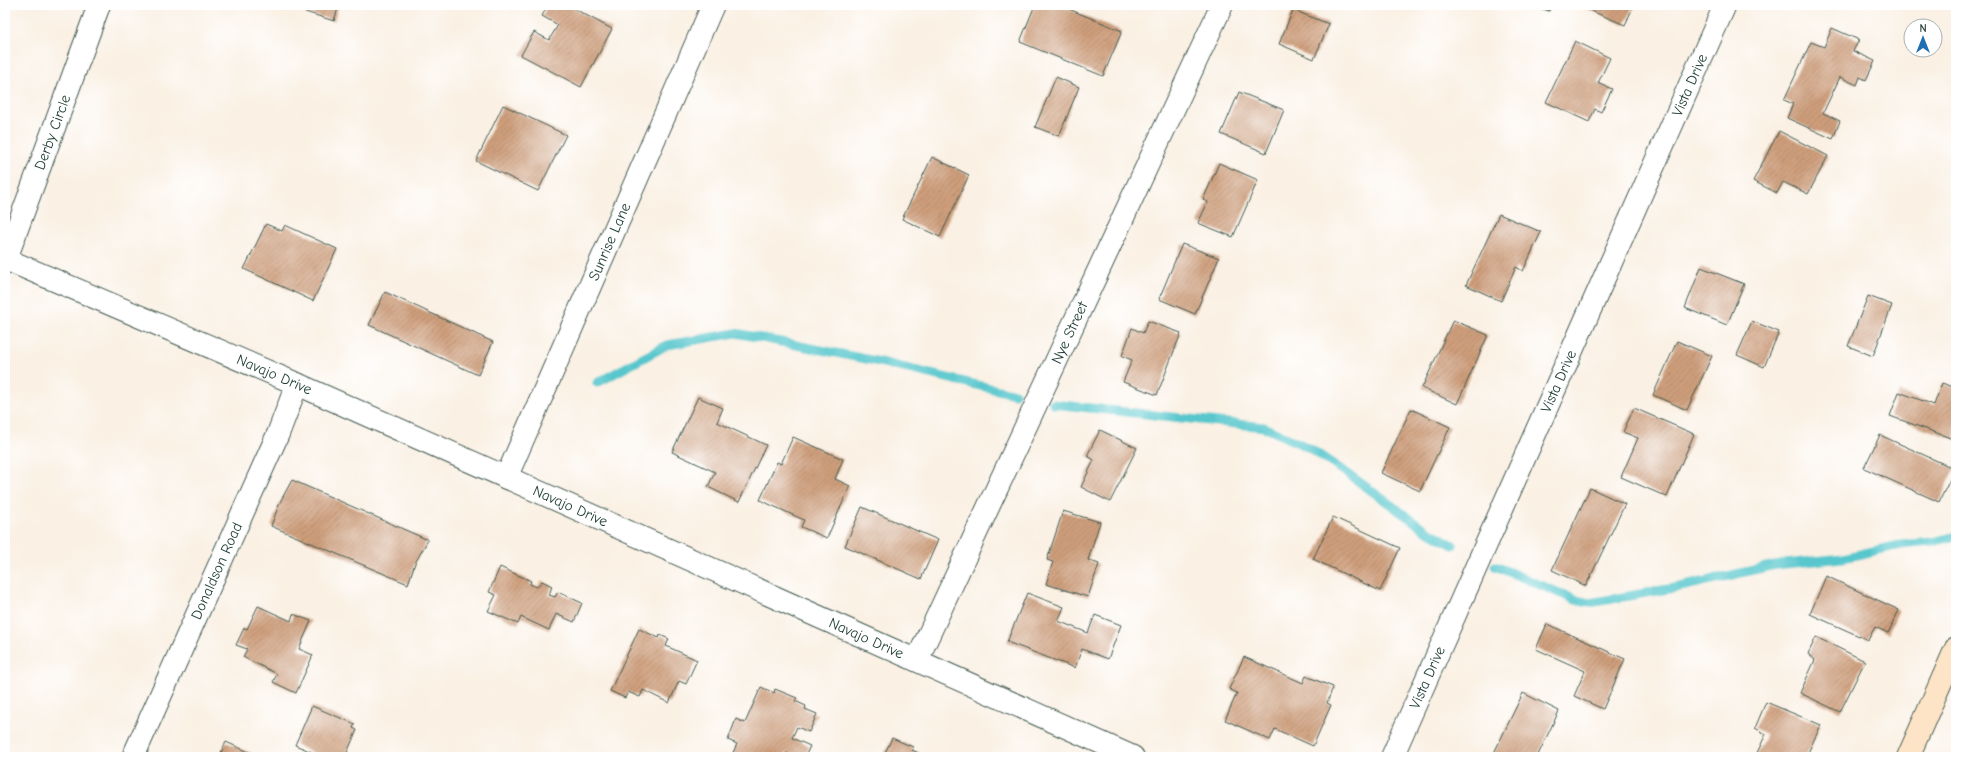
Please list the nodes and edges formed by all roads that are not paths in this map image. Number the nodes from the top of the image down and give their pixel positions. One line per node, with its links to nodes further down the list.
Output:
1 (99, 5): 5 (street, Derby Circle)
2 (712, 5): 7 (street, Sunrise Lane)
3 (1222, 5): 9 (street, Nye Street)
4 (1725, 5): 12 (street, Vista Drive)
5 (5, 259): 6 (street, Navajo Drive)
6 (297, 384): 7 (street, Navajo Drive); 10 (street, Donaldson Road)
7 (506, 478): 9 (street, Navajo Drive)
8 (1956, 648): 13 (main road)
9 (917, 660): 11 (street, Navajo Drive)
10 (133, 757)
11 (1134, 757)
12 (1392, 757)
13 (1908, 757)

